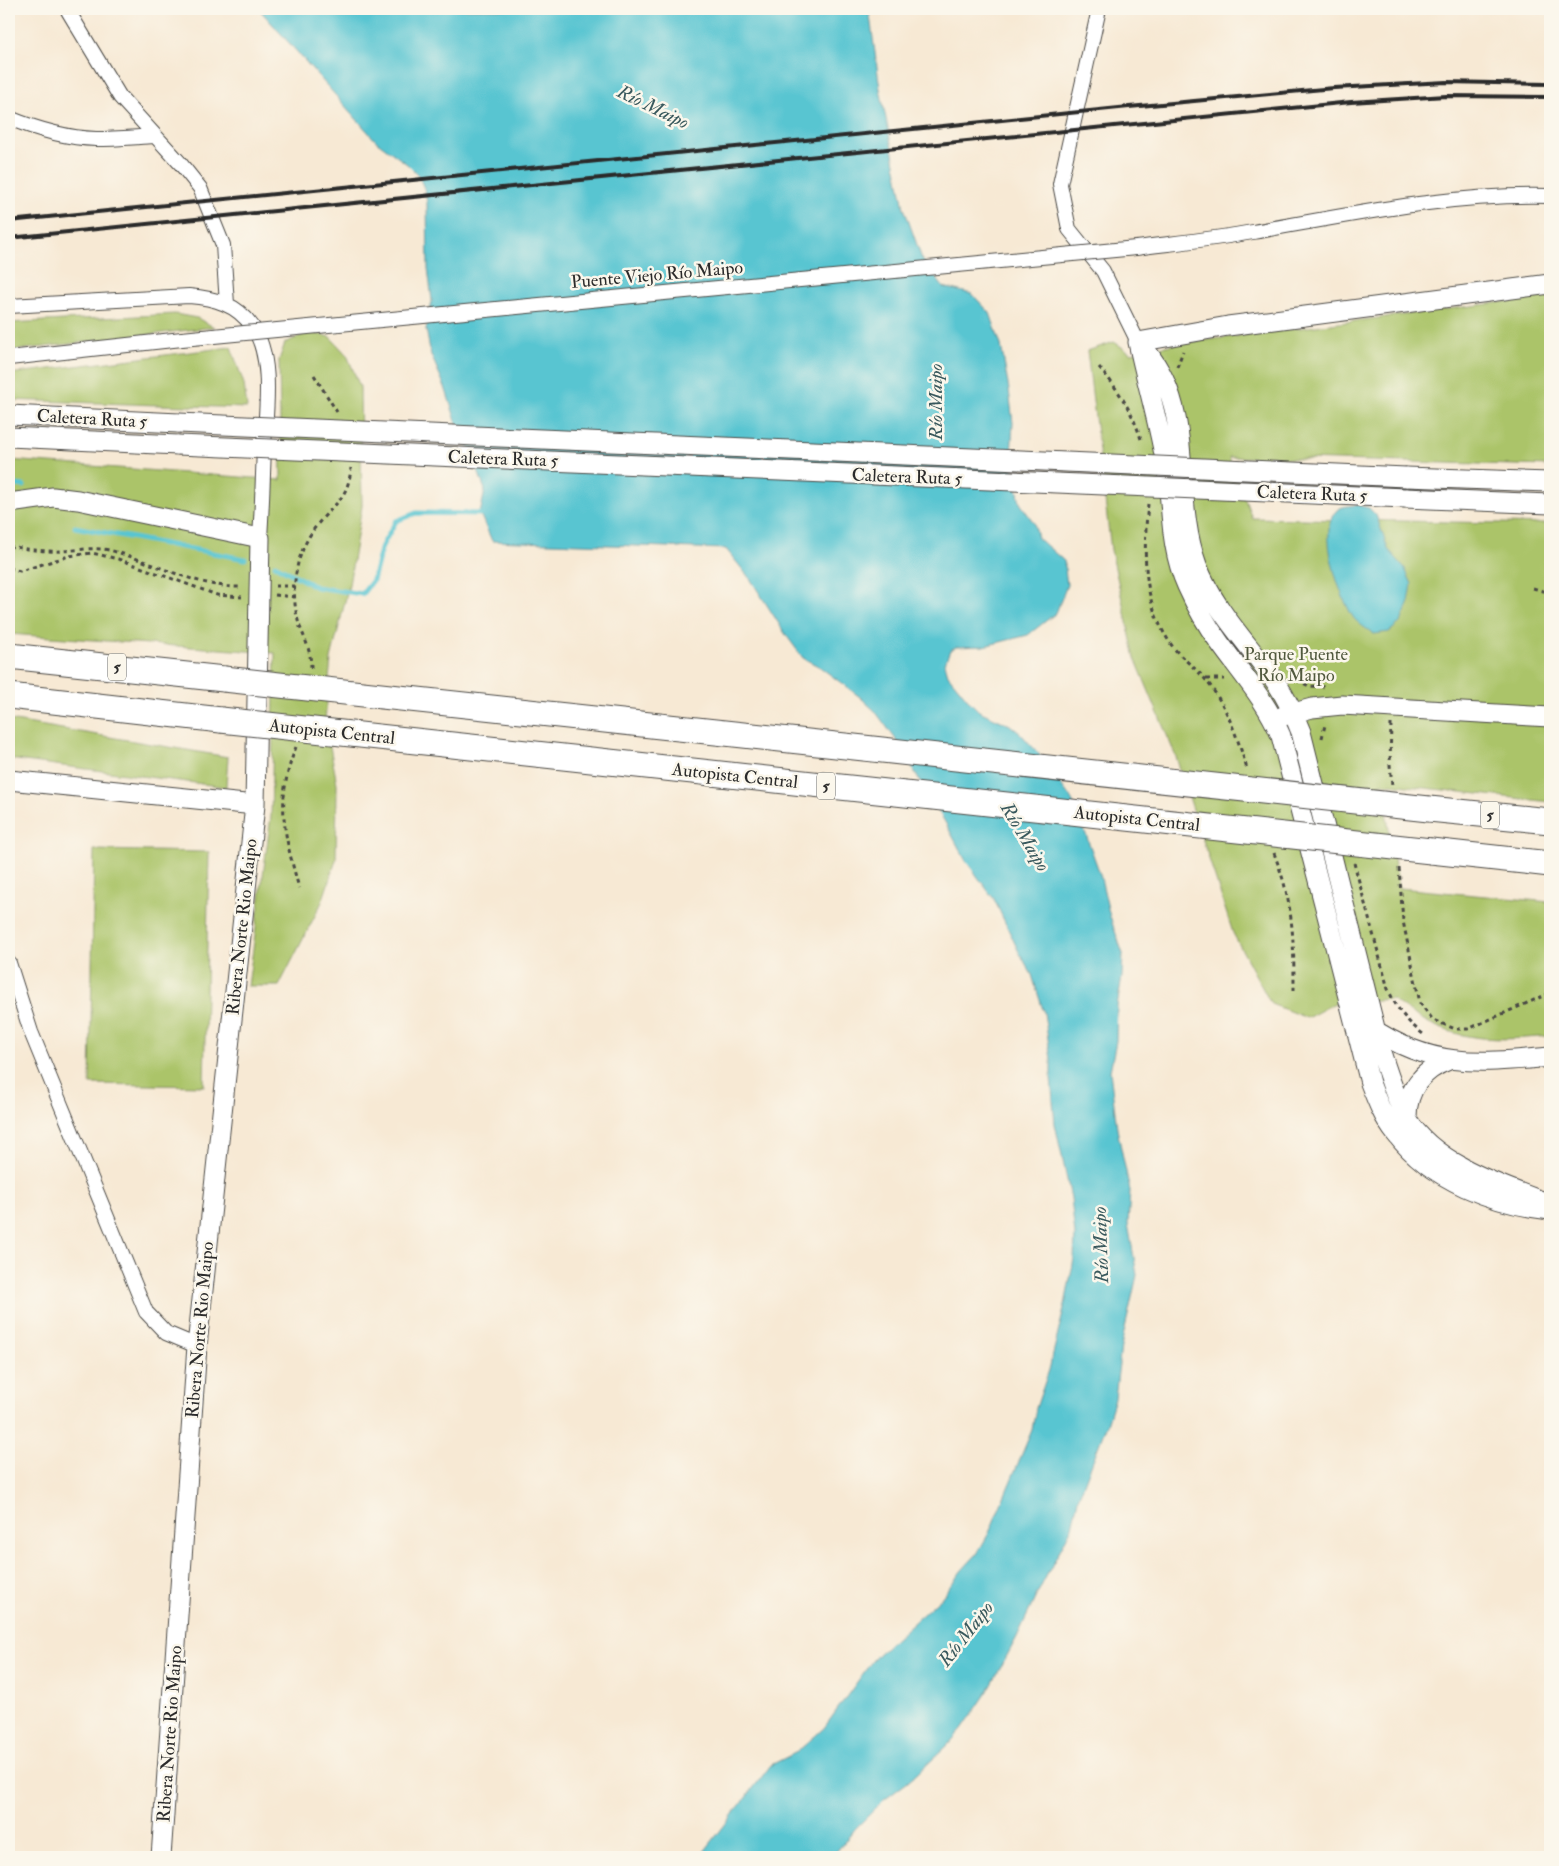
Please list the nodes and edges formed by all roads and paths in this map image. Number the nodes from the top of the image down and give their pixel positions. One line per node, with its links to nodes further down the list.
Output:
1 (67, 9): 4 (street)
2 (1098, 9): 9 (street)
3 (9, 118): 4 (street)
4 (155, 136): 7 (street)
5 (1550, 196): 10 (street, Puente Viejo Río Maipo, bridge)
6 (1550, 284): 9 (main road)
7 (227, 304): 8 (street); 22 (street)
8 (9, 306)
9 (1138, 342): 32 (main road); 34 (main road)
10 (9, 358)
11 (1099, 367): 16 (path)
12 (314, 375): 14 (path)
13 (9, 415): 18 (main road, Caletera Ruta 5, bridge)
14 (340, 418)
15 (9, 437): 21 (main road, Caletera Ruta 5, bridge)
16 (1142, 442)
17 (352, 461): 26 (path)
18 (1550, 482)
19 (1148, 497): 35 (path)
20 (9, 503): 22 (main road)
21 (1550, 504)
22 (260, 538): 26 (main road)
23 (9, 546): 26 (path)
24 (9, 568): 26 (path)
25 (1533, 588): 27 (path)
26 (259, 590): 28 (path); 38 (main road)
27 (1550, 592)
28 (294, 597)
29 (9, 656): 39 (highway, 5, bridge)
30 (9, 696): 42 (highway, Autopista Central / 5, bridge)
31 (1392, 708): 32 (main road); 33 (main road); 37 (path)
32 (1293, 712): 34 (main road); 47 (main road)
33 (1550, 717)
34 (1275, 719): 46 (main road)
35 (1249, 775)
36 (9, 780): 38 (main road)
37 (1393, 794)
38 (255, 805): 53 (main road, Ribera Norte Rio Maipo)
39 (1550, 821)
40 (1273, 850): 44 (path)
41 (1398, 862): 45 (path)
42 (1550, 864)
43 (9, 964): 53 (street)
44 (1294, 992)
45 (1550, 993)
46 (1354, 1016): 47 (main road); 52 (main road)
47 (1376, 1032): 49 (main road); 50 (main road)
48 (1550, 1057): 49 (main road)
49 (1449, 1060): 50 (main road)
50 (1407, 1117): 51 (main road)
51 (1550, 1204)
52 (1550, 1210)
53 (197, 1346): 54 (main road, Ribera Norte Rio Maipo)
54 (161, 1857)

